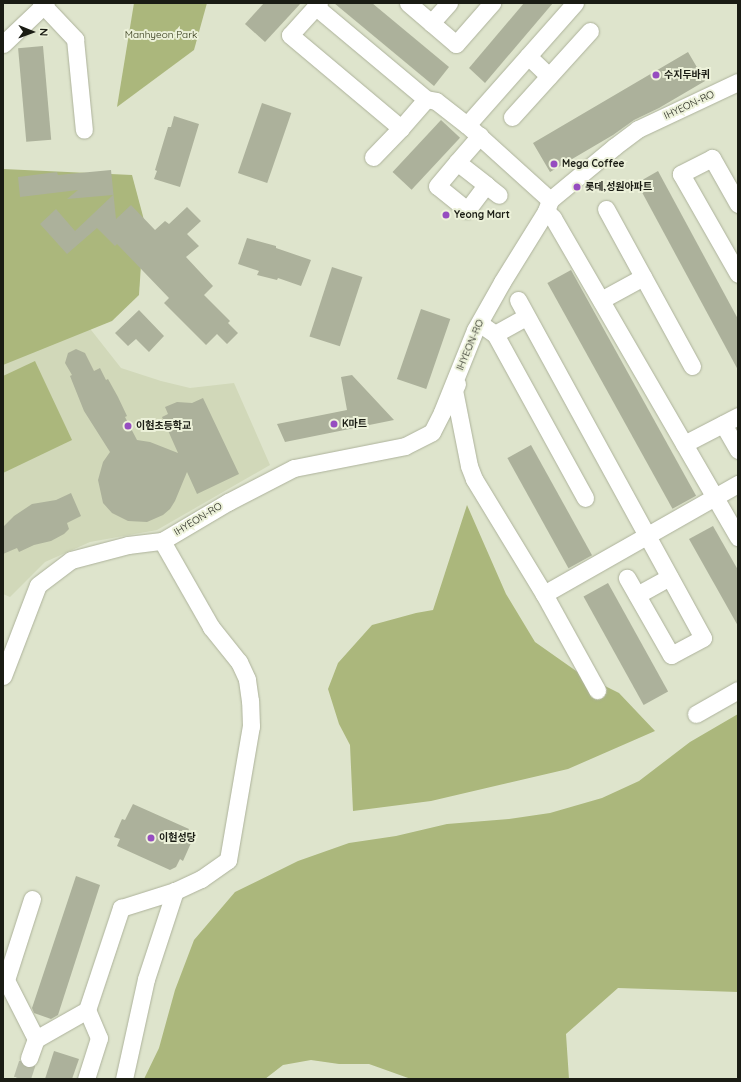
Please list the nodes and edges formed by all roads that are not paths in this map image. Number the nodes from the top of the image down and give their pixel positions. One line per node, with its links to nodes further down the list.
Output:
1 (408, 3): 7 (street)
2 (449, 3): 7 (street)
3 (492, 3): 7 (street)
4 (574, 3): 10 (street)
5 (44, 4): 9 (street); 17 (street)
6 (318, 5): 13 (street); 16 (street)
7 (431, 22)
8 (590, 31): 11 (street)
9 (3, 44)
10 (528, 56): 11 (street); 15 (street)
11 (549, 76): 14 (street)
12 (738, 82): 23 (street, IHYEON-RO)
13 (426, 99): 15 (street); 16 (street)
14 (512, 117)
15 (467, 125): 18 (street)
16 (401, 128): 19 (street)
17 (84, 130)
18 (480, 136): 20 (street); 23 (street)
19 (373, 157)
20 (457, 162): 20 (street)
21 (738, 204): 24 (street)
22 (606, 209): 25 (street)
23 (549, 210): 27 (street); 29 (street); 40 (street, IHYEON-RO)
24 (738, 274)
25 (643, 277): 27 (street); 30 (street)
26 (518, 300): 28 (street)
27 (601, 300): 33 (street)
28 (526, 316): 29 (street); 38 (street)
29 (488, 330): 36 (street); 43 (street)
30 (692, 366)
31 (738, 416): 32 (street)
32 (723, 424): 33 (street); 34 (street)
33 (684, 444): 37 (street)
34 (738, 450)
35 (738, 484): 37 (street)
36 (585, 498)
37 (716, 498): 38 (street); 39 (street)
38 (647, 536): 41 (street); 43 (street)
39 (738, 537)
40 (162, 541): 45 (street, IHYEON-RO); 49 (street)
41 (669, 577): 44 (street); 44 (street)
42 (627, 578): 44 (street)
43 (544, 594): 46 (street)
44 (637, 595)
45 (3, 676)
46 (597, 690)
47 (738, 690): 48 (street)
48 (696, 714)
49 (175, 891): 51 (street); 55 (street)
50 (32, 899): 52 (street)
51 (87, 1010): 52 (street); 54 (street)
52 (36, 1039): 53 (street)
53 (29, 1058)
54 (86, 1079)
55 (124, 1079)

